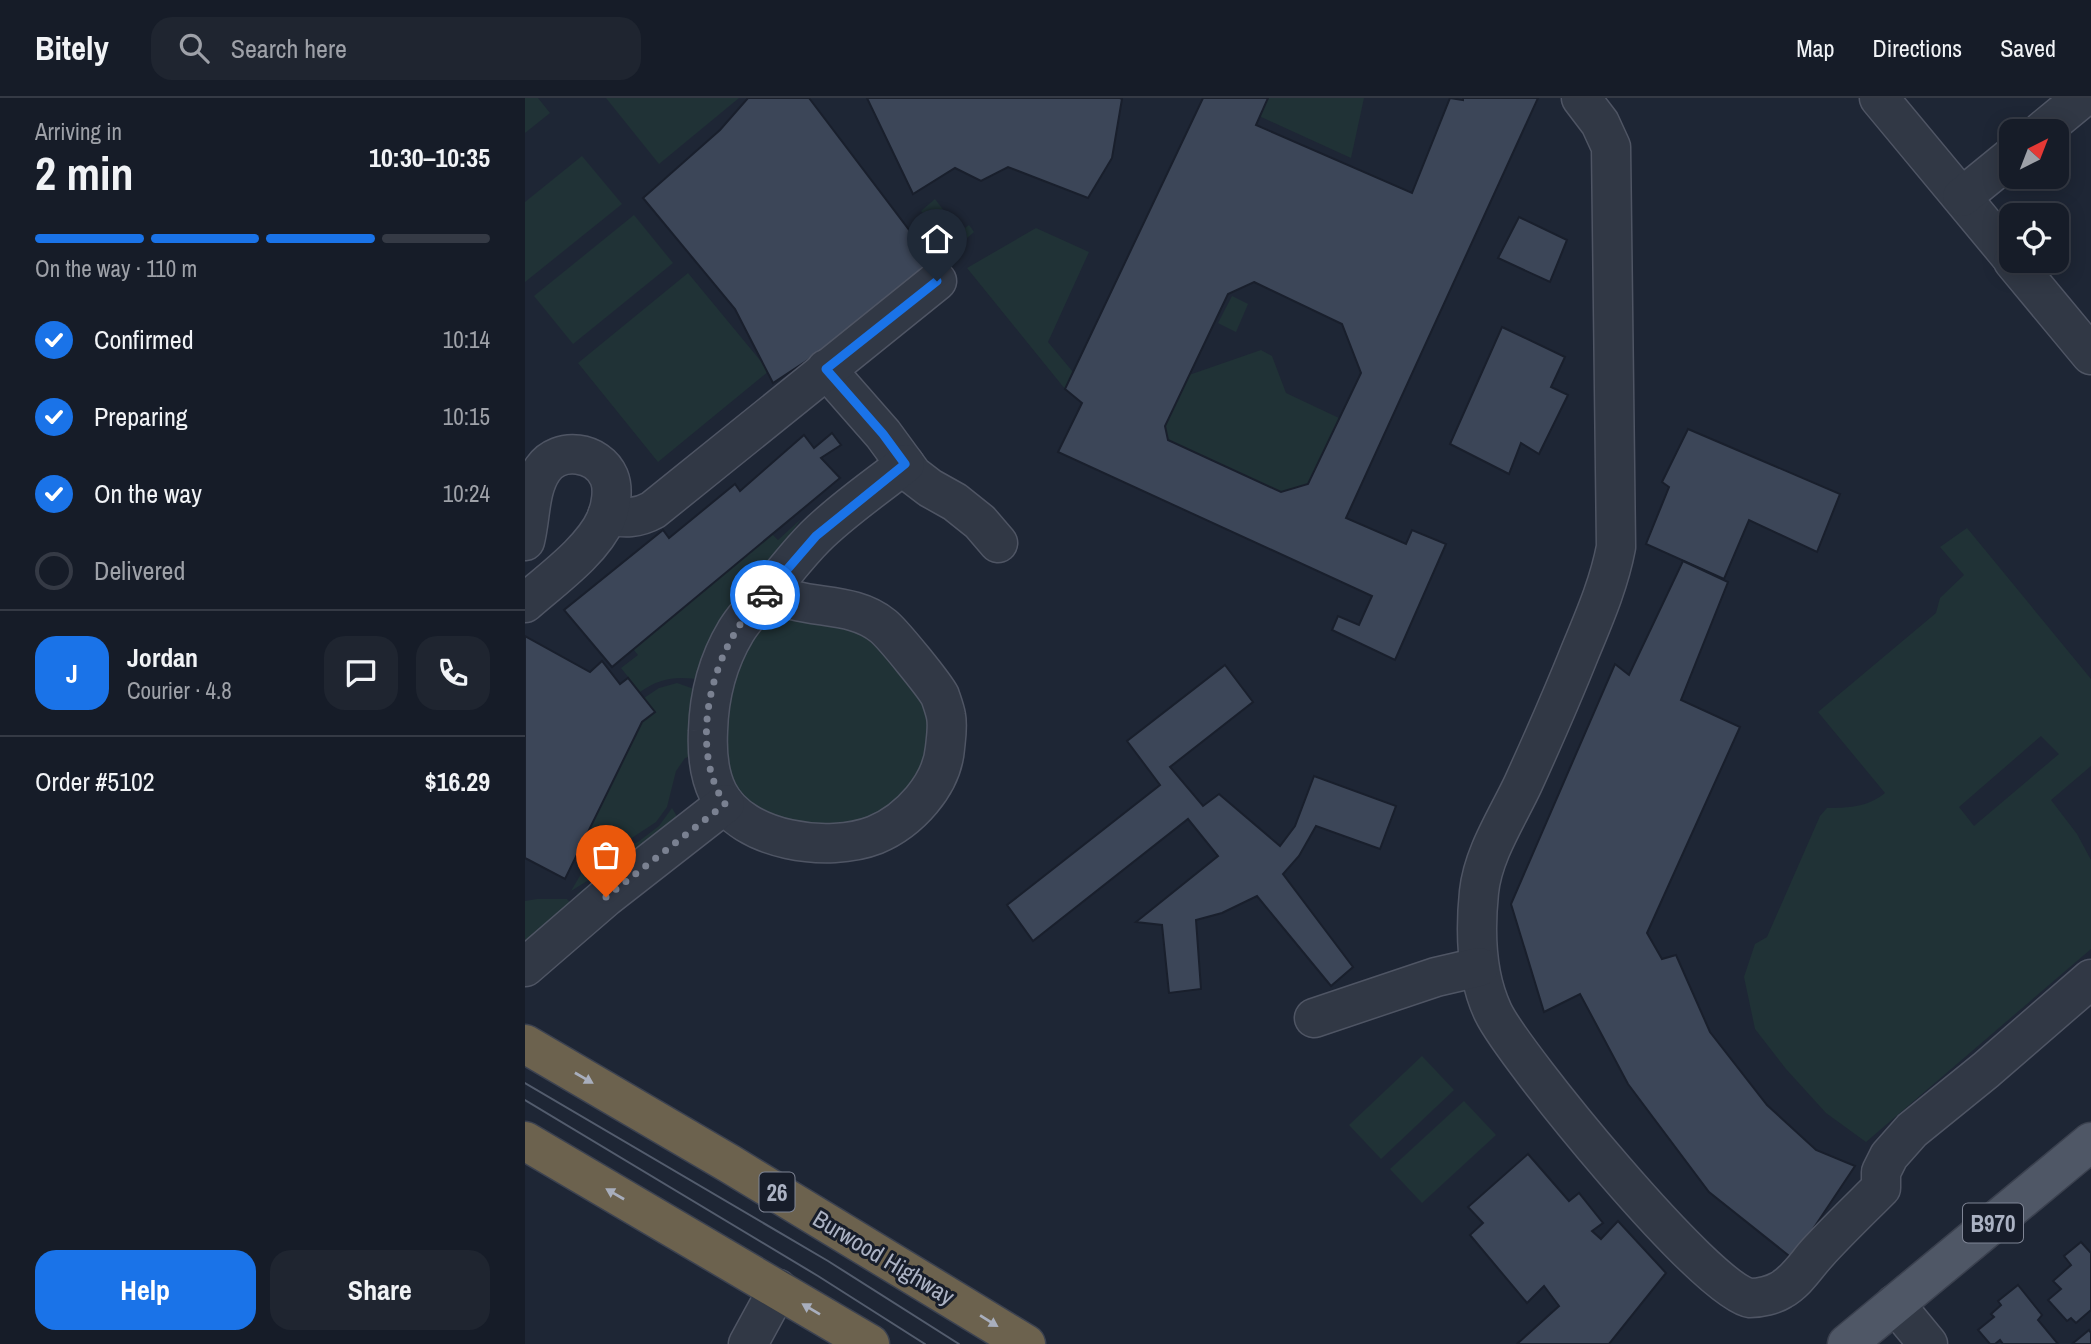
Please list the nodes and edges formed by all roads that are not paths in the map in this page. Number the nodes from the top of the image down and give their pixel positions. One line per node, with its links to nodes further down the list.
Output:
1 (1581, 98): 20 (street)
2 (1879, 98): 6 (street)
3 (2082, 98): 4 (street)
4 (2057, 119)
5 (1999, 167): 6 (street)
6 (1962, 197): 7 (street)
7 (1999, 243)
8 (2024, 273): 10 (street)
9 (937, 281): 11 (street)
10 (2091, 355)
11 (826, 369): 12 (street); 13 (street)
12 (905, 464): 15 (street); 16 (street)
13 (607, 516): 14 (street); 17 (street)
14 (525, 541)
15 (998, 543)
16 (769, 590): 18 (street); 18 (street)
17 (525, 603)
18 (725, 804): 19 (street)
19 (529, 965)
20 (1479, 967): 21 (street); 22 (street)
21 (2091, 979)
22 (1314, 1018)
23 (525, 1044): 30 (highway, Burwood Highway / 26, one-way to 30)
24 (525, 1142): 26 (highway, one-way to 24)
25 (2091, 1142): 27 (main road, B970)
26 (778, 1289): 28 (street); 29 (highway, one-way to 26)
27 (1895, 1304): 31 (main road, B970); 32 (street)
28 (748, 1344)
29 (870, 1344)
30 (1026, 1344)
31 (1847, 1344)
32 (1928, 1344)

